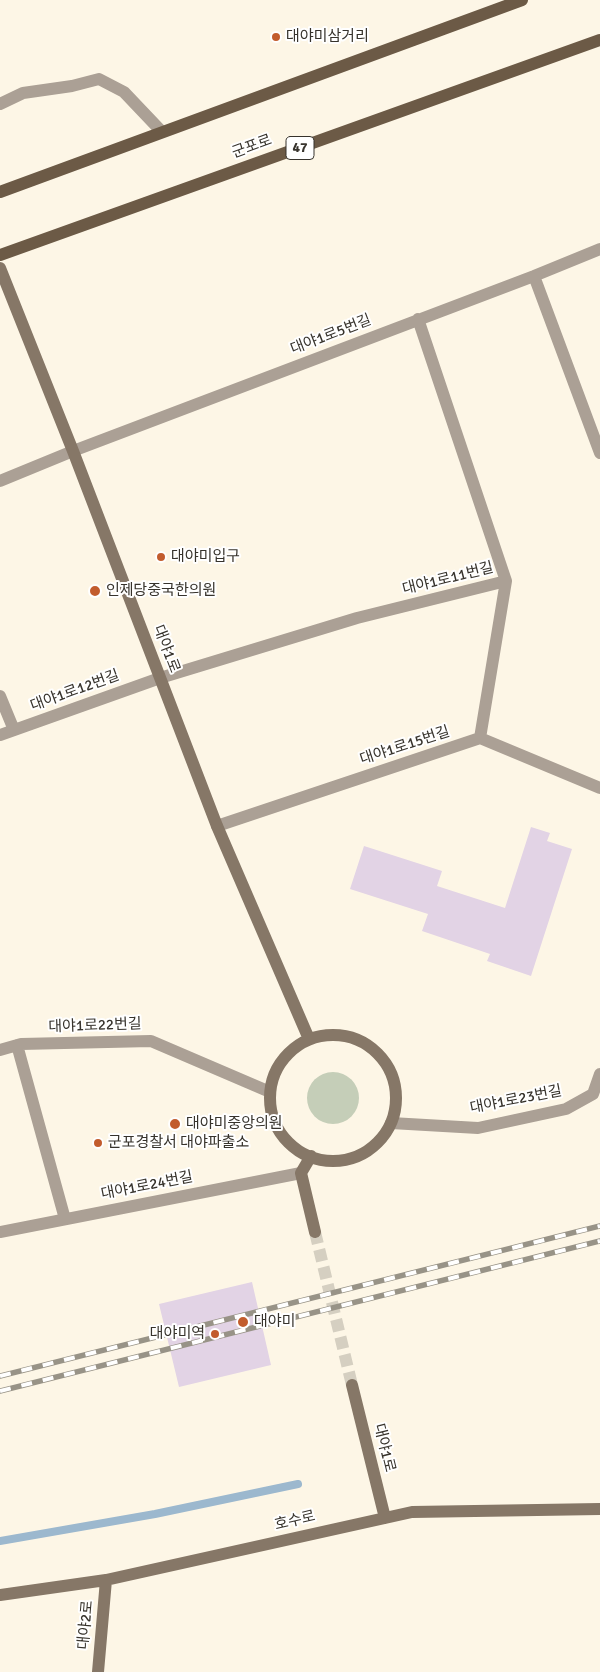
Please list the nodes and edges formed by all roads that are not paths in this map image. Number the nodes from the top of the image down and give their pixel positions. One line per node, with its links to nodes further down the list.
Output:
1 (522, 0): 4 (main road)
2 (600, 40): 7 (main road, 군포로 / 47)
3 (0, 104): 4 (street)
4 (162, 132): 5 (main road)
5 (0, 192)
6 (600, 249): 9 (street, 대야1로5번길)
7 (0, 255)
8 (0, 268): 11 (street, 대야1로)
9 (534, 276): 10 (street, 대야1로5번길); 12 (street)
10 (418, 319): 11 (street, 대야1로5번길); 14 (street, 대야1로11번길)
11 (73, 451): 13 (street, 대야1로5번길); 15 (street, 대야1로)
12 (600, 452)
13 (0, 482)
14 (506, 581): 15 (street, 대야1로11번길); 19 (street)
15 (160, 678): 17 (street, 대야1로12번길); 21 (street, 대야1로)
16 (0, 696): 17 (street)
17 (14, 730): 18 (street, 대야1로12번길)
18 (0, 735)
19 (480, 738): 20 (street); 21 (street, 대야1로15번길)
20 (600, 788)
21 (218, 826): 22 (street, 대야1로)
22 (309, 1039): 26 (street); 27 (street)
23 (17, 1046): 24 (street, 대야1로22번길); 26 (street, 대야1로22번길); 30 (street)
24 (0, 1050)
25 (600, 1074): 27 (street, 대야1로23번길)
26 (270, 1092): 28 (street)
27 (392, 1123): 28 (street)
28 (311, 1156): 29 (street)
29 (301, 1173): 30 (street, 대야1로24번길); 32 (street)
30 (65, 1219): 31 (street, 대야1로24번길)
31 (0, 1232)
32 (315, 1232)
33 (352, 1385): 35 (street, 대야1로)
34 (600, 1509): 35 (street, 호수로)
35 (385, 1518): 36 (street, 호수로)
36 (106, 1580): 37 (street, 호수로); 38 (street, 대야2로)
37 (0, 1595)
38 (98, 1672)

